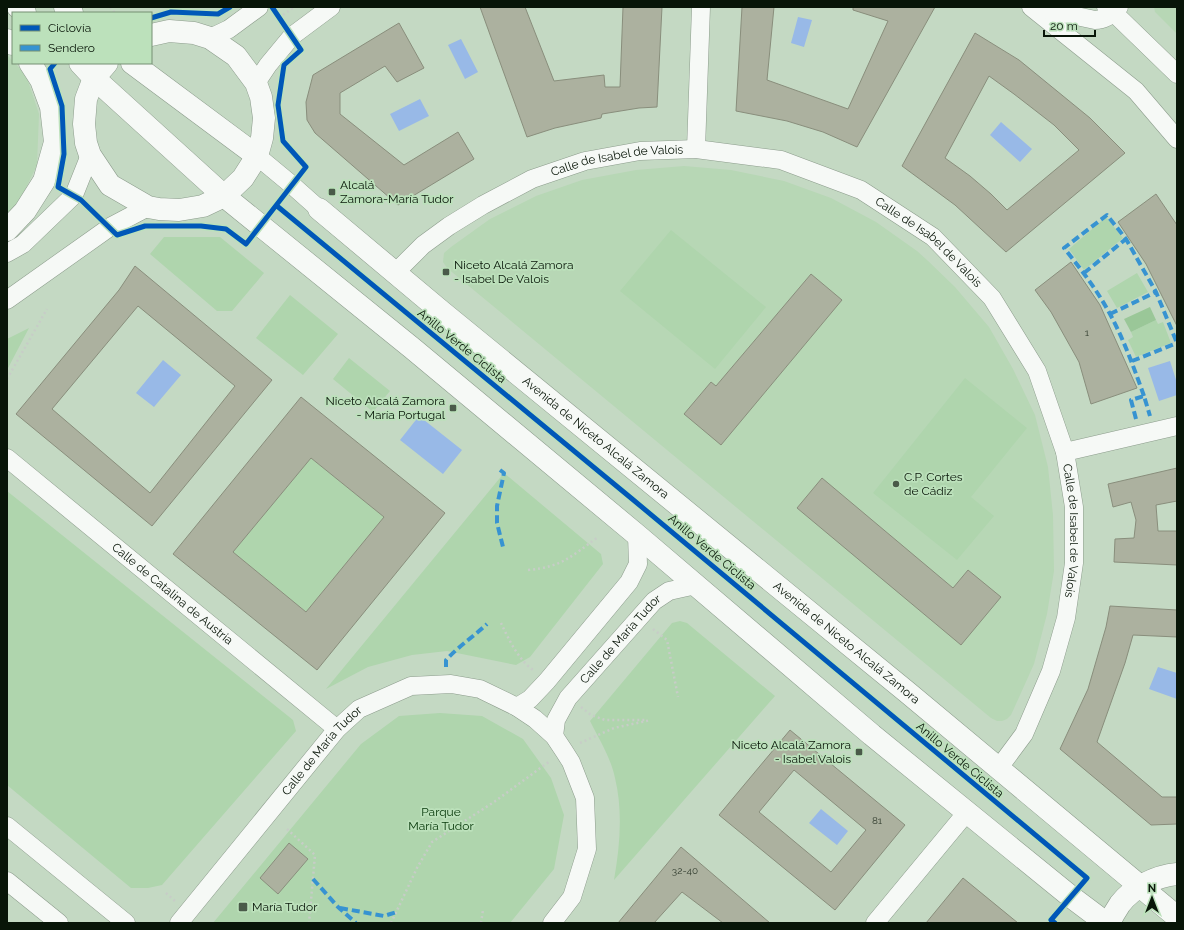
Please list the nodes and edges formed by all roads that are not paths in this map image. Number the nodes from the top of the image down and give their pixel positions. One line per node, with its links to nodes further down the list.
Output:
1 (259, 7): 8 (street)
2 (331, 7): 13 (street)
3 (700, 7): 15 (street)
4 (1031, 7): 14 (street)
5 (1034, 7): 6 (street)
6 (1113, 9): 12 (street)
7 (152, 35): 8 (street)
8 (210, 38): 13 (street)
9 (31, 64): 21 (street)
10 (133, 64): 17 (street, Avenida de Niceto Alcalá Zamora)
11 (94, 68): 16 (street); 18 (street)
12 (1177, 74)
13 (256, 84): 17 (street)
14 (1177, 139)
15 (696, 148): 23 (street, Calle de Isabel de Valois); 26 (street, Calle de Isabel de Valois)
16 (90, 155): 19 (street); 22 (street)
17 (256, 156): 18 (street); 20 (street, Avenida de Niceto Alcalá Zamora)
18 (224, 196): 19 (street); 28 (street)
19 (148, 207): 24 (street)
20 (319, 209): 23 (street, Avenida de Niceto Alcalá Zamora)
21 (7, 230)
22 (7, 253)
23 (395, 273): 33 (street, Avenida de Niceto Alcalá Zamora)
24 (7, 300)
25 (1177, 426): 26 (street)
26 (1065, 452): 33 (street, Calle de Isabel de Valois)
27 (7, 458): 31 (street, Calle de Catalina de Austria)
28 (637, 535): 29 (street); 30 (street)
29 (696, 585): 32 (street, Calle de María Tudor); 34 (street)
30 (517, 707): 31 (street, Calle de María Tudor); 32 (street, Calle de María Tudor)
31 (337, 729): 42 (street, Calle de María Tudor)
32 (554, 736): 43 (street, Calle de María Tudor)
33 (998, 769): 38 (street, Avenida de Niceto Alcalá Zamora)
34 (967, 812): 44 (street); 45 (street)
35 (7, 826): 41 (street)
36 (1177, 874): 38 (street)
37 (7, 881): 40 (street)
38 (1140, 886): 39 (street, Avenida de Niceto Alcalá Zamora); 45 (street)
39 (1177, 917)
40 (59, 923)
41 (126, 923)
42 (179, 923)
43 (552, 923)
44 (875, 923)
45 (1107, 923)

